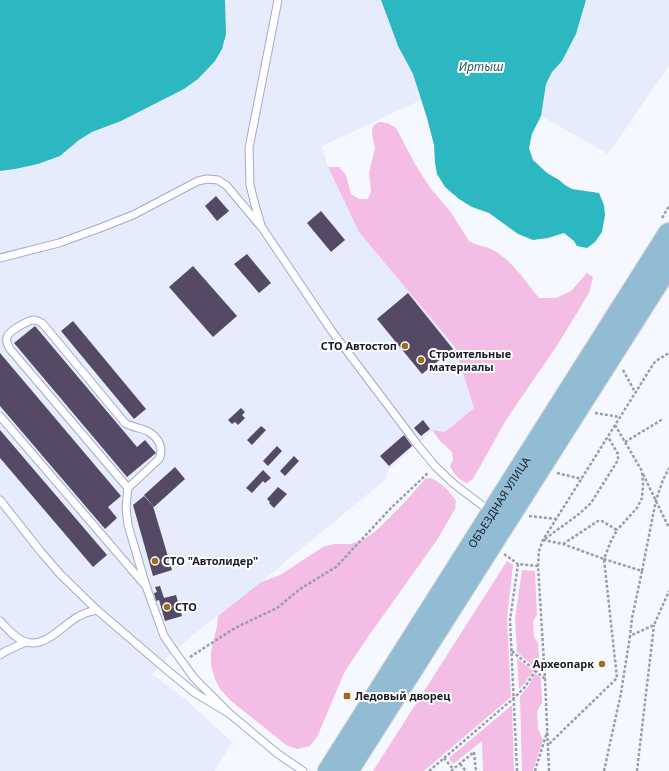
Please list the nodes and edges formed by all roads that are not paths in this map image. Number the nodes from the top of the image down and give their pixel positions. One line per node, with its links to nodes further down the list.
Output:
1 (278, 0): 2 (lane)
2 (263, 229): 4 (lane); 9 (lane)
3 (669, 234): 9 (main road, ОБЪЕЗДНАЯ УЛИЦА)
4 (0, 258)
5 (669, 264): 18 (main road, ОБЪЕЗДНАЯ УЛИЦА)
6 (0, 416): 10 (lane)
7 (128, 488): 7 (lane); 10 (lane)
8 (0, 500): 11 (lane)
9 (492, 513): 17 (main road, ОБЪЕЗДНАЯ УЛИЦА)
10 (146, 586): 15 (lane)
11 (97, 610): 13 (lane); 15 (lane)
12 (0, 621): 13 (lane)
13 (26, 642): 14 (lane)
14 (0, 656)
15 (230, 714): 16 (lane)
16 (303, 771)
17 (329, 771)
18 (348, 771)

